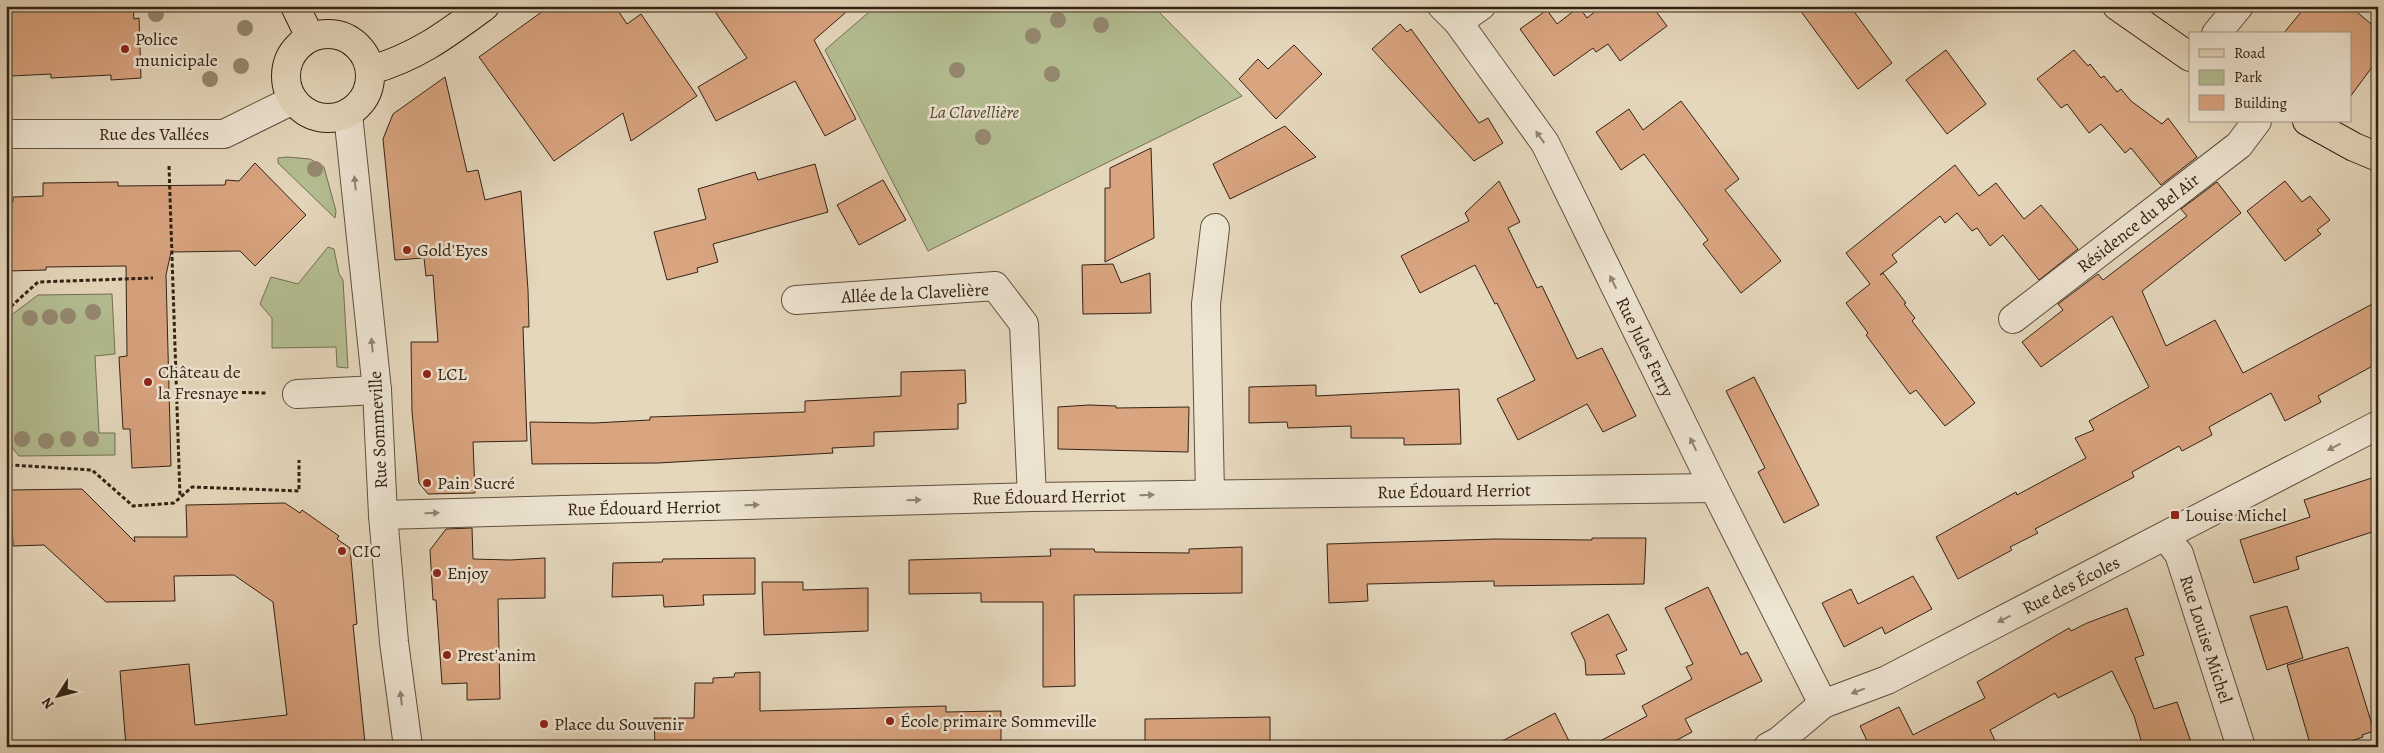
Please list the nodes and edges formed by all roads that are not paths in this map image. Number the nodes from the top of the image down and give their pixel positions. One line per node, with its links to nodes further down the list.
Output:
1 (295, 6): 8 (main road)
2 (485, 6): 10 (main road)
3 (1481, 6): 6 (street)
4 (2116, 6): 9 (main road)
5 (2239, 6): 7 (street)
6 (1450, 14): 23 (street, Rue Jules Ferry, one-way to 6)
7 (2218, 32)
8 (310, 37): 10 (main road); 11 (main road)
9 (2189, 57)
10 (371, 70): 12 (main road)
11 (293, 100): 12 (main road); 15 (street, Rue des Vallées)
12 (348, 114): 20 (street, Rue Sommeville, one-way to 12)
13 (2256, 122): 19 (street, Résidence du Bel Air)
14 (2309, 122): 16 (main road)
15 (6, 134)
16 (2378, 157)
17 (1215, 228): 24 (street)
18 (796, 300): 25 (street, Allée de la Clavelière)
19 (2013, 320)
20 (377, 390): 21 (street); 26 (street, Rue Sommeville)
21 (297, 394)
22 (2378, 425): 27 (street, Rue des Écoles, one-way to 27)
23 (1714, 488): 24 (street, Rue Édouard Herriot); 28 (street, Rue Jules Ferry)
24 (1210, 494): 25 (street, Rue Édouard Herriot, one-way to 24)
25 (1032, 497): 26 (street, Rue Édouard Herriot, one-way to 25)
26 (383, 515): 29 (street, Rue Sommeville, one-way to 26)
27 (2165, 536): 28 (street, Rue des Écoles, one-way to 28); 31 (street, Rue Louise Michel)
28 (1823, 704): 30 (street, Rue des Écoles)
29 (408, 747)
30 (1768, 747)
31 (2241, 747)

